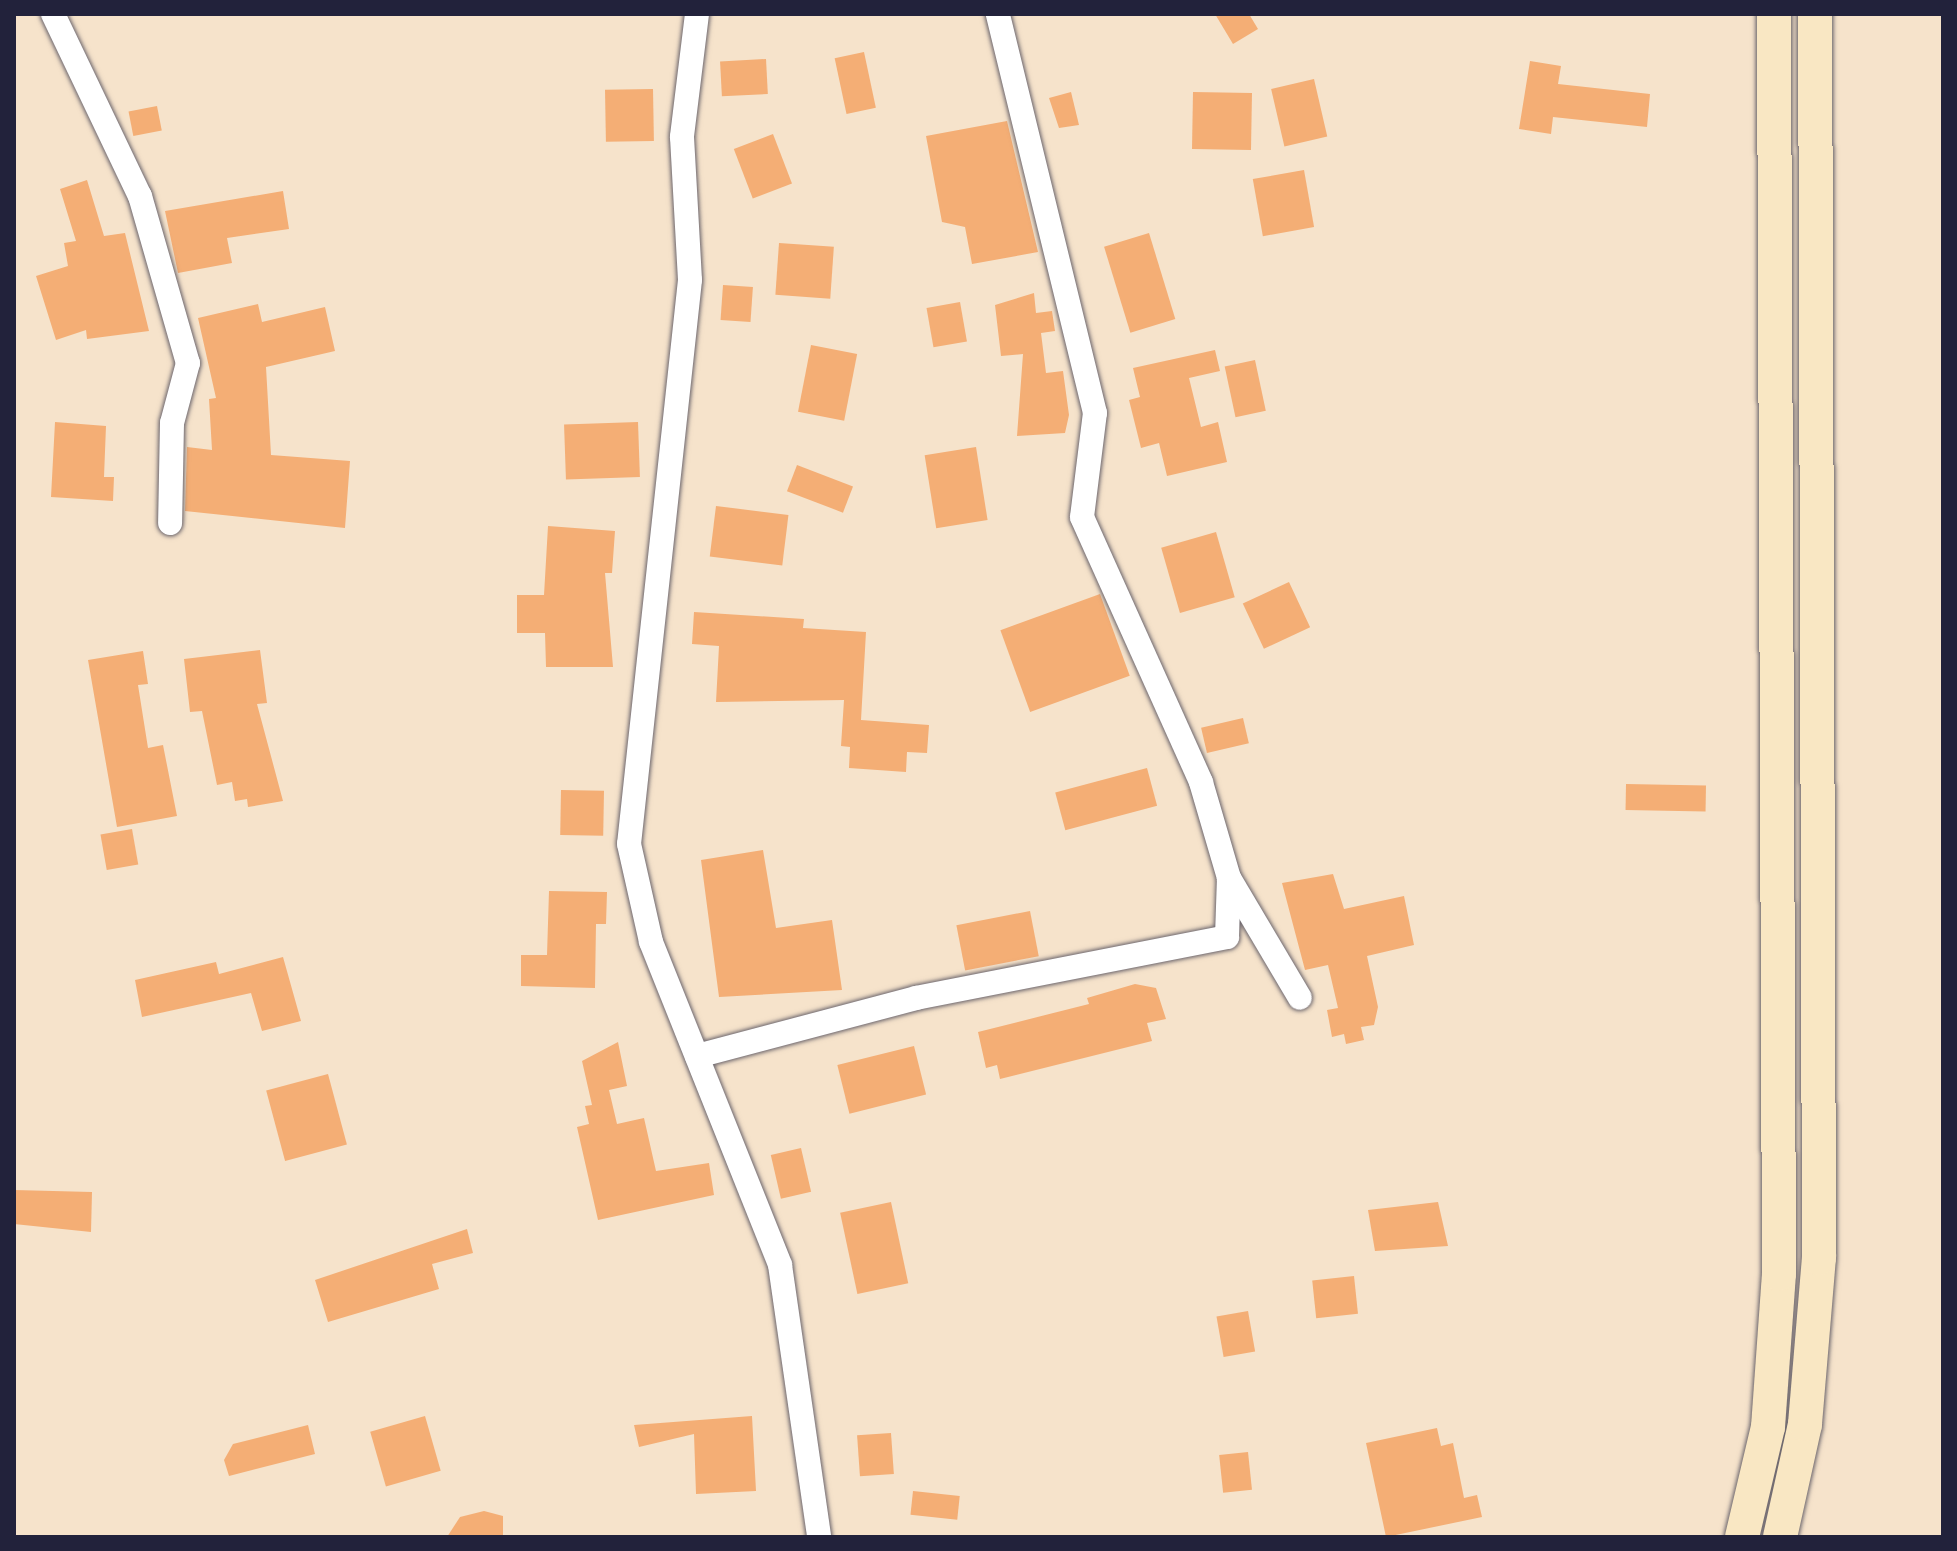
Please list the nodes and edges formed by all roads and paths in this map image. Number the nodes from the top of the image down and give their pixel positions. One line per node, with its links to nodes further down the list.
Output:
1 (53, 14): 6 (street)
2 (697, 14): 9 (street)
3 (998, 14): 7 (street)
4 (1774, 14): 11 (main road)
5 (1815, 14): 12 (main road)
6 (170, 523)
7 (1229, 878): 8 (street); 9 (street)
8 (1300, 998)
9 (697, 1056): 10 (street)
10 (819, 1537)
11 (1742, 1537)
12 (1780, 1537)

